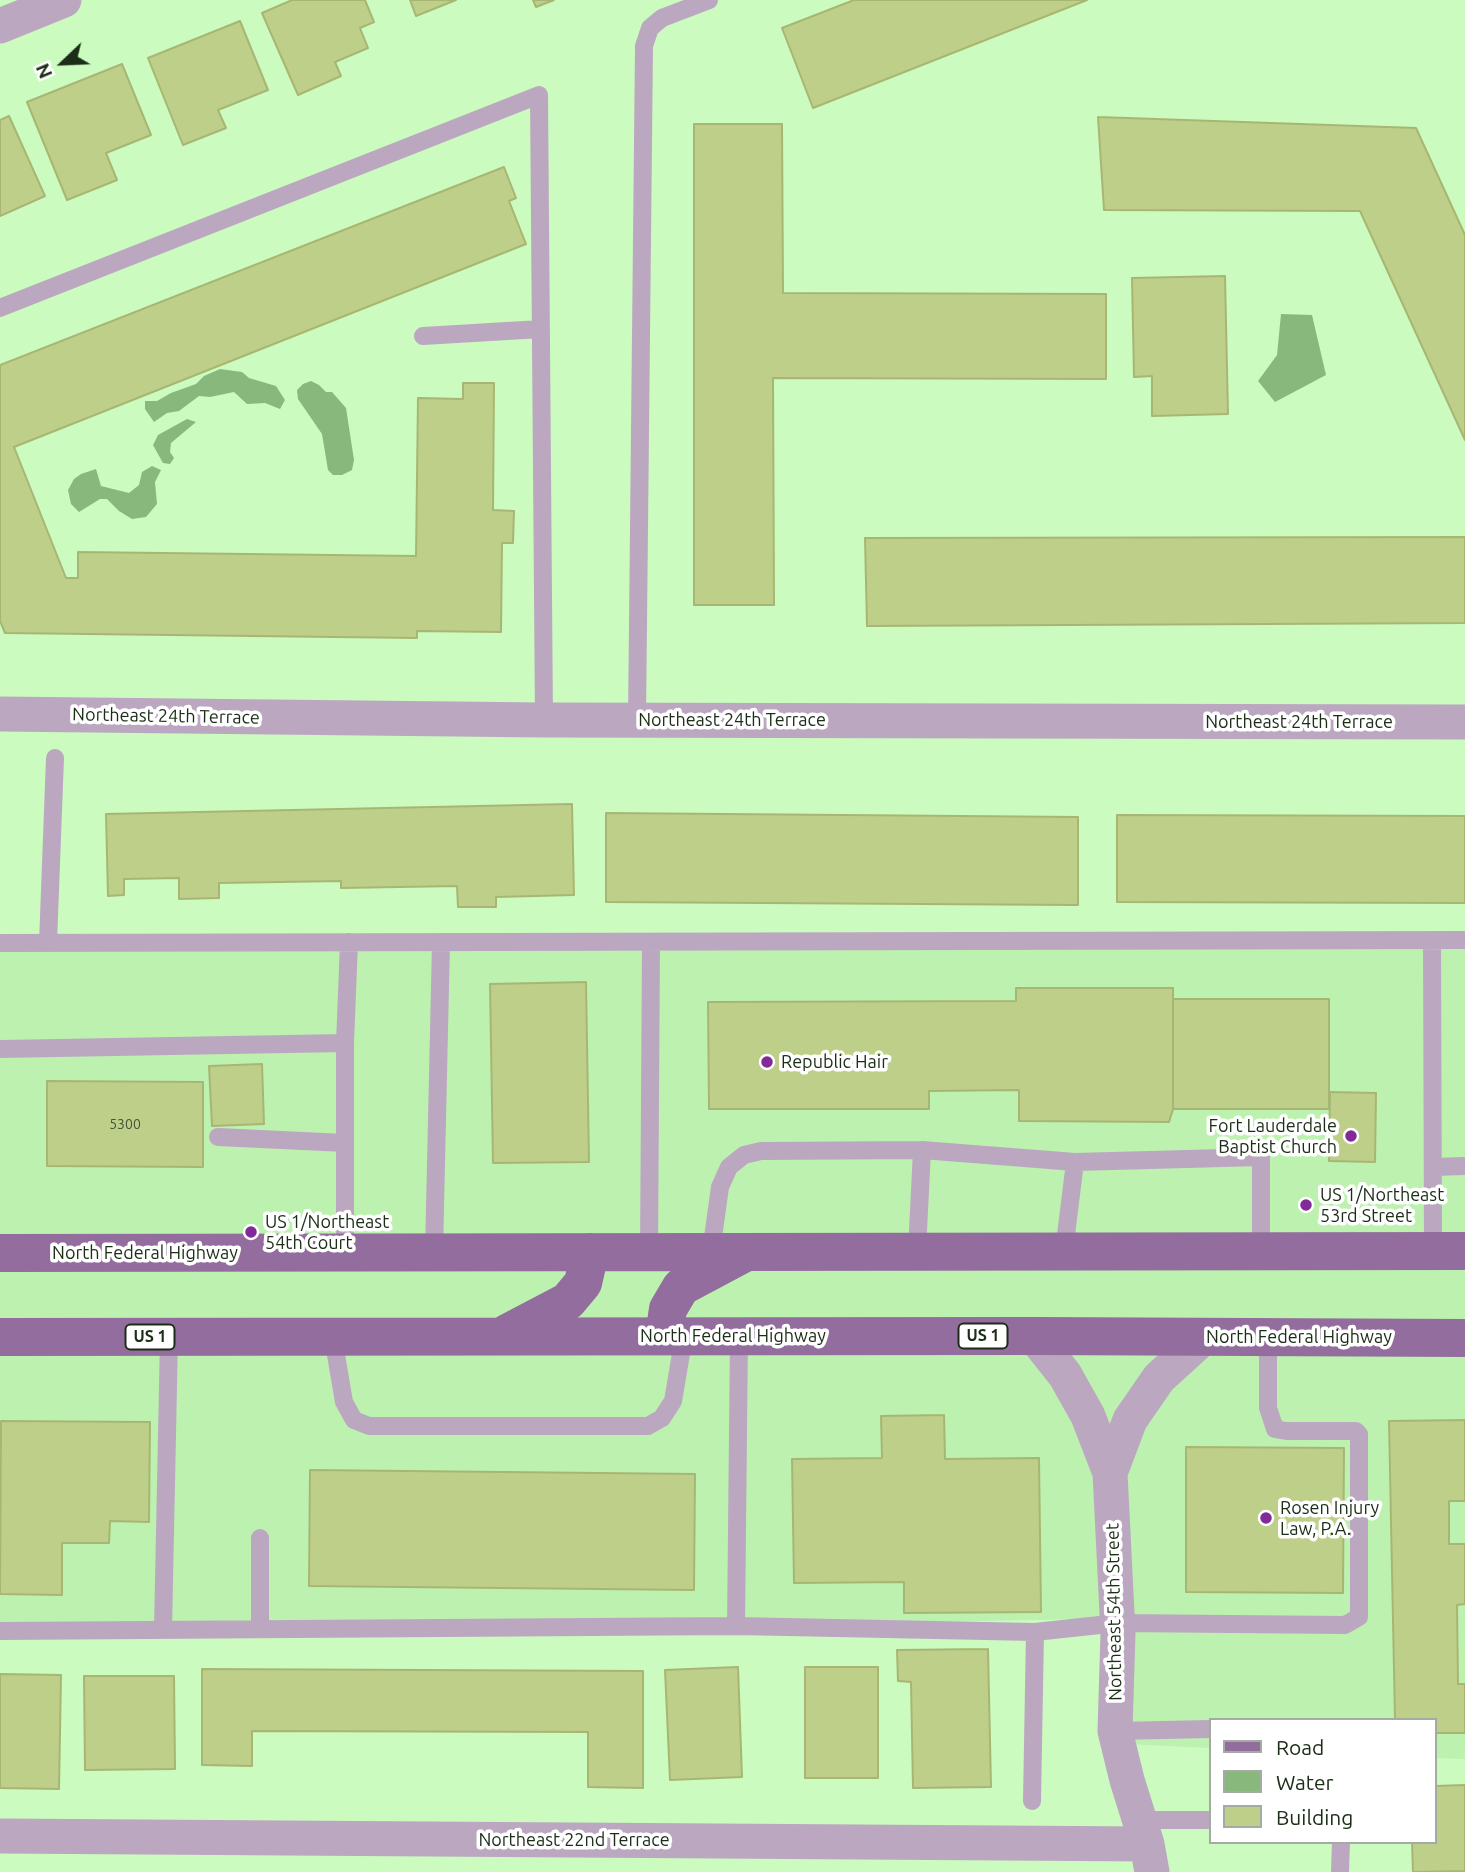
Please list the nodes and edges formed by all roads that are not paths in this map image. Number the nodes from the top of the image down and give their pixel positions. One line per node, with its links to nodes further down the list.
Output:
1 (64, 0): 3 (street)
2 (709, 0): 9 (lane)
3 (0, 26)
4 (0, 308): 5 (lane)
5 (541, 329): 6 (lane); 8 (lane)
6 (423, 336)
7 (0, 714): 8 (street, Northeast 24th Terrace)
8 (544, 720): 9 (street, Northeast 24th Terrace)
9 (637, 720): 10 (street, Northeast 24th Terrace)
10 (1465, 722)
11 (55, 758): 17 (lane)
12 (1432, 940): 13 (lane); 15 (lane); 26 (lane)
13 (1465, 940)
14 (441, 942): 15 (lane); 18 (lane); 32 (lane)
15 (651, 942): 34 (lane)
16 (0, 943): 17 (lane)
17 (48, 943): 18 (lane)
18 (349, 943): 19 (lane)
19 (345, 1044): 20 (lane); 22 (lane)
20 (0, 1049)
21 (218, 1137): 22 (lane)
22 (345, 1143): 31 (lane)
23 (922, 1150): 24 (lane); 28 (lane); 29 (lane)
24 (1075, 1162): 27 (lane); 30 (lane)
25 (1465, 1166): 26 (lane)
26 (1433, 1167): 35 (lane)
27 (1261, 1250): 30 (main road, North Federal Highway); 35 (main road, North Federal Highway)
28 (730, 1251): 29 (main road, North Federal Highway); 34 (main road, North Federal Highway); 38 (main road)
29 (917, 1251): 30 (main road, North Federal Highway)
30 (1064, 1251)
31 (345, 1252): 32 (main road, North Federal Highway); 36 (main road, North Federal Highway)
32 (433, 1252): 33 (main road, North Federal Highway)
33 (590, 1252): 34 (main road, North Federal Highway); 37 (main road)
34 (649, 1252)
35 (1449, 1252)
36 (0, 1253)
37 (502, 1336): 38 (main road, North Federal Highway / US 1); 43 (main road, North Federal Highway / US 1)
38 (674, 1336): 39 (main road, North Federal Highway / US 1); 43 (lane)
39 (739, 1336): 40 (main road, North Federal Highway / US 1); 50 (lane)
40 (1034, 1336): 44 (main road, North Federal Highway / US 1); 47 (street, Northeast 54th Street)
41 (0, 1337): 42 (main road, North Federal Highway / US 1)
42 (169, 1337): 43 (main road, North Federal Highway / US 1); 52 (lane)
43 (333, 1337)
44 (1204, 1337): 45 (main road, North Federal Highway / US 1); 47 (street, Northeast 54th Street)
45 (1268, 1337): 46 (main road, North Federal Highway / US 1); 49 (lane)
46 (1465, 1338)
47 (1110, 1473): 49 (street, Northeast 54th Street)
48 (261, 1538): 51 (lane)
49 (1118, 1623): 54 (lane); 56 (street, Northeast 54th Street)
50 (736, 1626): 51 (lane); 54 (lane)
51 (260, 1629): 52 (lane)
52 (163, 1630): 53 (lane)
53 (0, 1632)
54 (1035, 1632): 57 (lane)
55 (1210, 1729): 56 (lane)
56 (1115, 1731): 61 (street, Northeast 54th Street)
57 (1032, 1801)
58 (1210, 1820): 61 (lane)
59 (0, 1836): 61 (street, Northeast 22nd Terrace)
60 (1341, 1844): 62 (lane)
61 (1146, 1845)
62 (1340, 1872)

